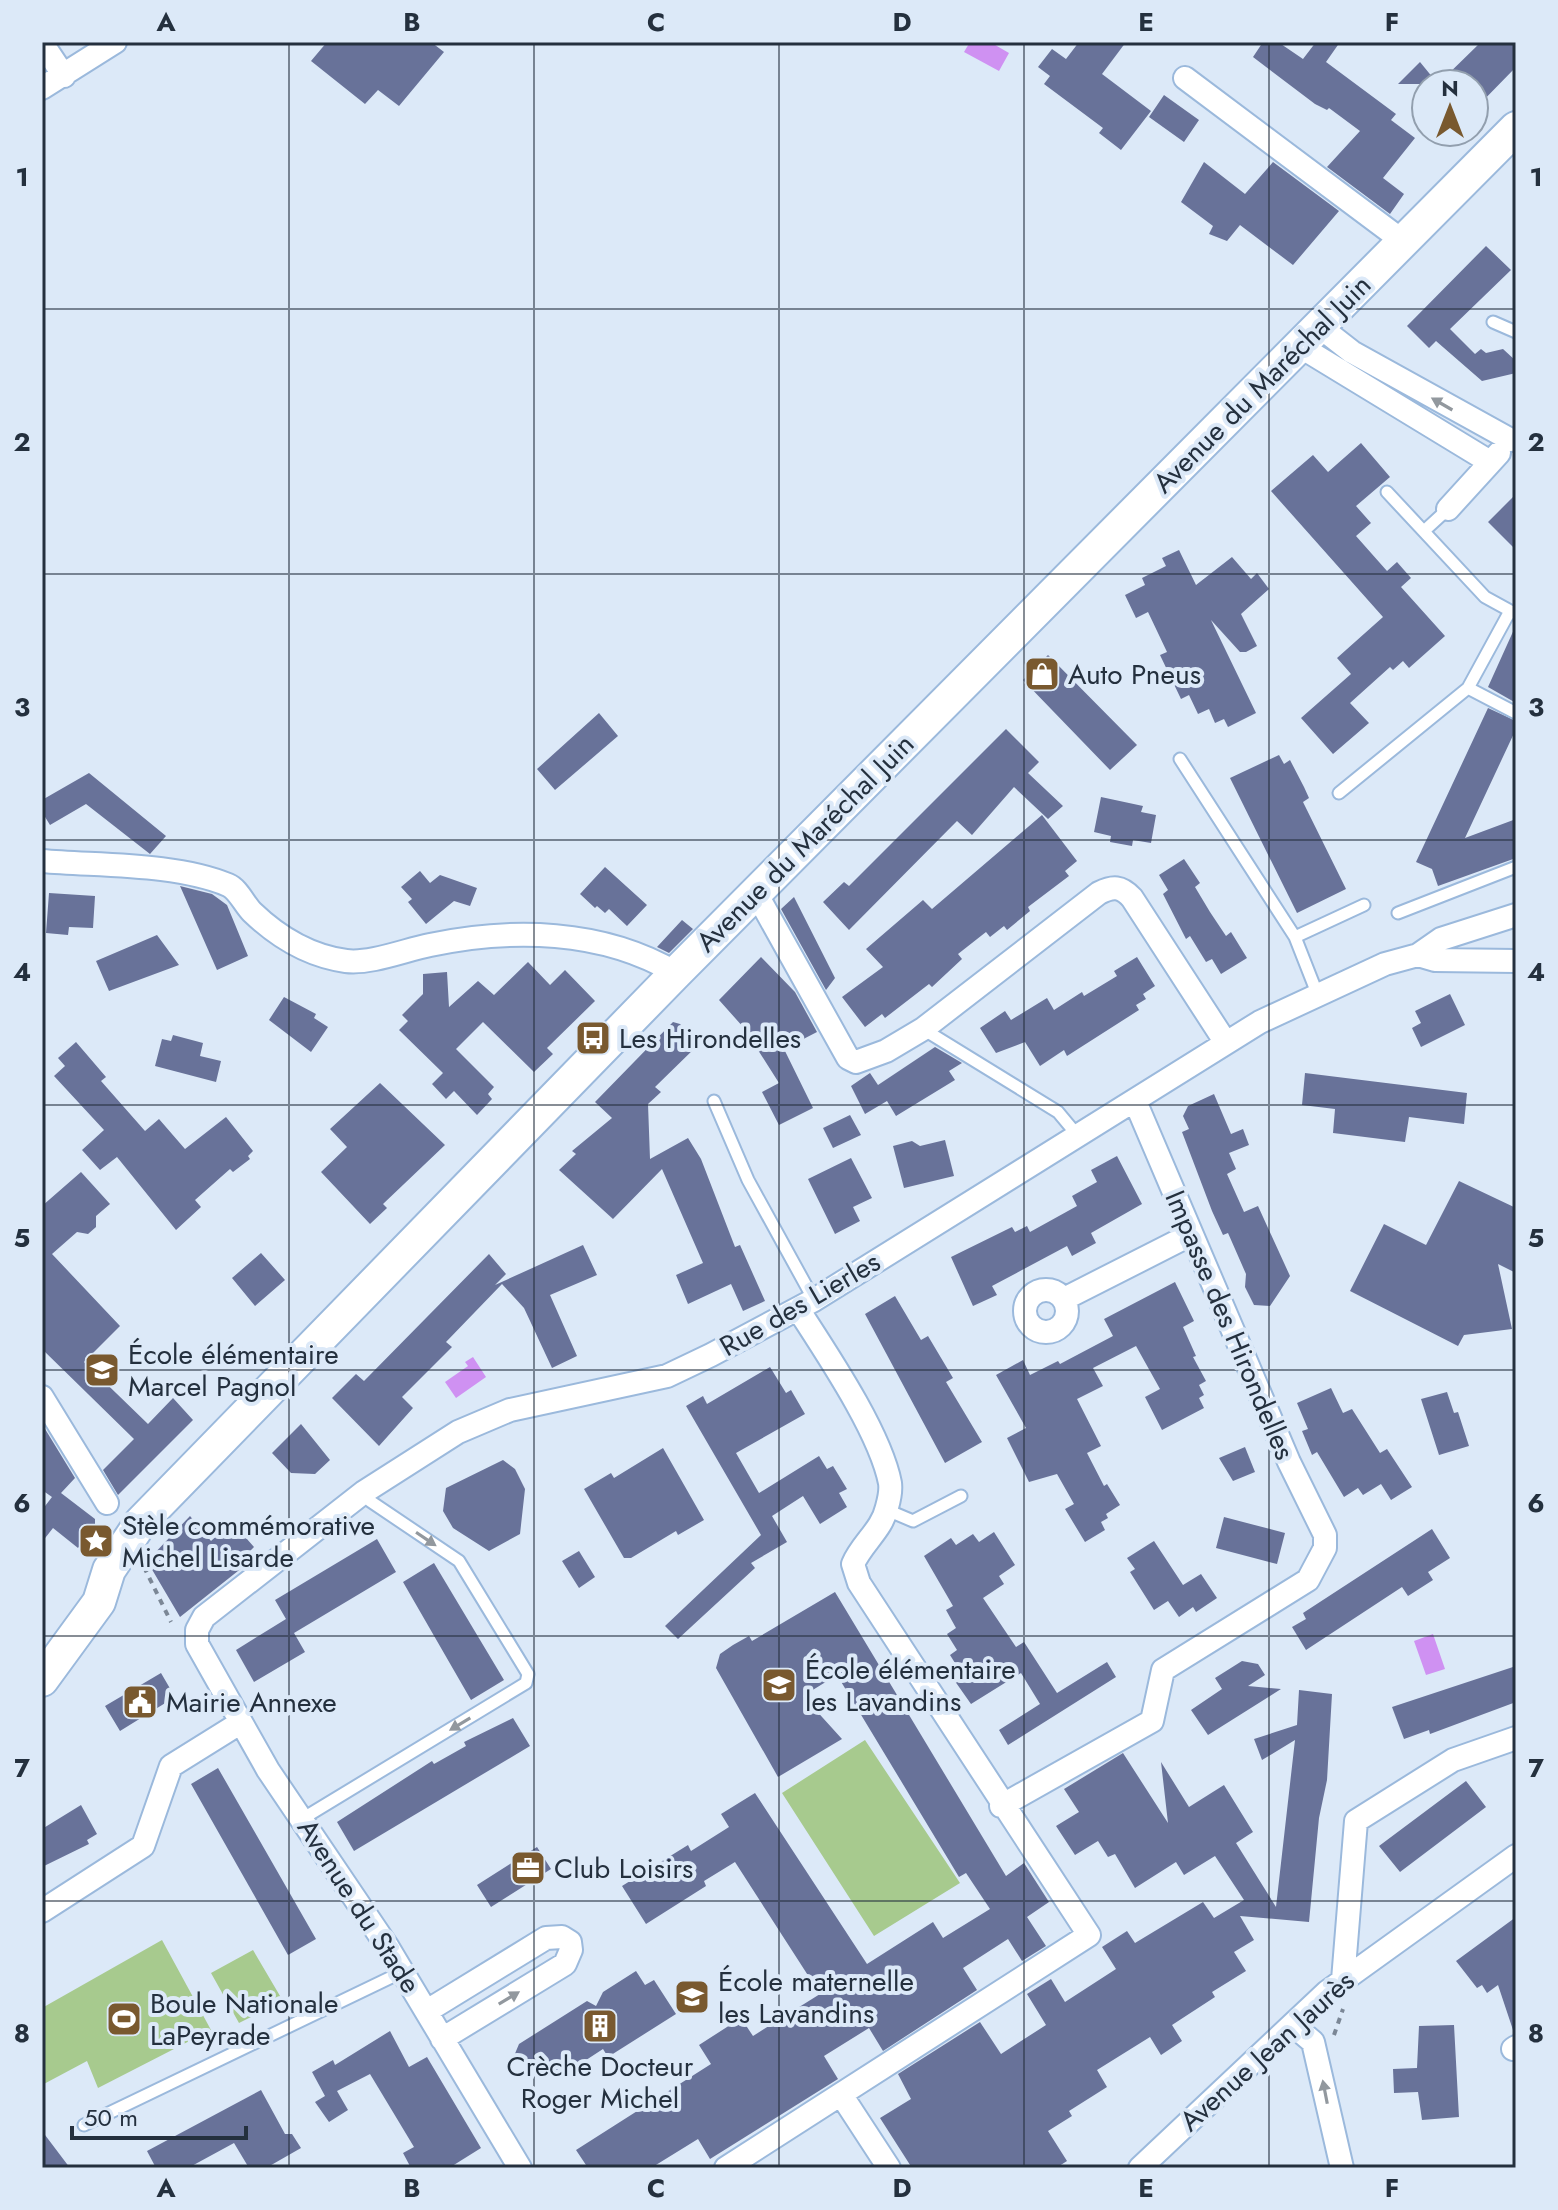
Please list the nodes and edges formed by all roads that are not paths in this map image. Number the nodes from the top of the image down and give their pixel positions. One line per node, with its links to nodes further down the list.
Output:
1 (115, 42): 3 (street)
2 (42, 43): 3 (street)
3 (64, 76): 5 (street)
4 (1185, 78): 7 (street)
5 (42, 88)
6 (1516, 128): 7 (main road, Avenue du Maréchal Juin)
7 (1404, 242): 10 (main road, Avenue du Maréchal Juin)
8 (1493, 322): 9 (lane)
9 (1516, 332)
10 (1310, 337): 11 (street, one-way to 10); 12 (street); 23 (main road, Avenue du Maréchal Juin)
11 (1514, 438): 12 (street)
12 (1490, 462): 14 (street)
13 (1387, 492): 15 (lane)
14 (1448, 509): 15 (lane)
15 (1424, 531): 16 (lane)
16 (1513, 612): 17 (lane)
17 (1468, 688): 18 (lane); 20 (lane)
18 (1516, 713)
19 (1180, 759): 27 (lane)
20 (1339, 793)
21 (42, 861): 30 (street)
22 (1516, 867): 25 (lane)
23 (756, 893): 30 (main road, Avenue du Maréchal Juin); 32 (street)
24 (1364, 905): 27 (lane)
25 (1398, 913)
26 (1516, 915): 28 (street)
27 (1295, 937): 31 (lane)
28 (1418, 955): 29 (street); 31 (street, Rue des Lierles)
29 (1516, 961)
30 (676, 973): 45 (main road, Avenue du Maréchal Juin)
31 (1317, 993): 33 (street, Rue des Lierles)
32 (923, 1029): 33 (street); 36 (lane)
33 (1226, 1043): 35 (street, Rue des Lierles)
34 (714, 1101): 39 (lane)
35 (1135, 1101): 36 (street, Rue des Lierles); 37 (street, Impasse des Hirondelles)
36 (1078, 1136): 39 (street, Rue des Lierles)
37 (1190, 1235): 38 (street); 51 (street, Impasse des Hirondelles)
38 (1064, 1299)
39 (806, 1305): 41 (street, Rue des Lierles); 44 (street)
40 (42, 1397): 43 (street)
41 (364, 1492): 46 (street, Rue des Lierles); 52 (lane, one-way to 52)
42 (961, 1496): 44 (lane)
43 (107, 1503)
44 (887, 1510): 51 (street)
45 (109, 1570): 47 (main road, Avenue du Maréchal Juin); 48 (main road, Avenue du Maréchal Juin)
46 (197, 1644): 49 (street, Avenue du Stade)
47 (42, 1645)
48 (42, 1680)
49 (240, 1723): 52 (street, Avenue du Stade); 54 (street)
50 (1516, 1738): 56 (street)
51 (1001, 1806): 60 (street)
52 (302, 1819): 55 (street, Avenue du Stade)
53 (1516, 1856): 56 (street, Avenue Jean Jaurès)
54 (42, 1911)
55 (402, 1972): 57 (street, Avenue du Stade); 61 (lane)
56 (1345, 1991): 58 (street, Avenue Jean Jaurès)
57 (427, 2011): 59 (street, Avenue du Stade); 59 (street, one-way to 57)
58 (1294, 2026): 65 (street, Avenue Jean Jaurès); 66 (street, one-way to 58)
59 (442, 2039): 63 (street, Avenue du Stade)
60 (842, 2096): 62 (street); 64 (street)
61 (84, 2125)
62 (885, 2167)
63 (520, 2168)
64 (726, 2168)
65 (1140, 2168)
66 (1342, 2168)

